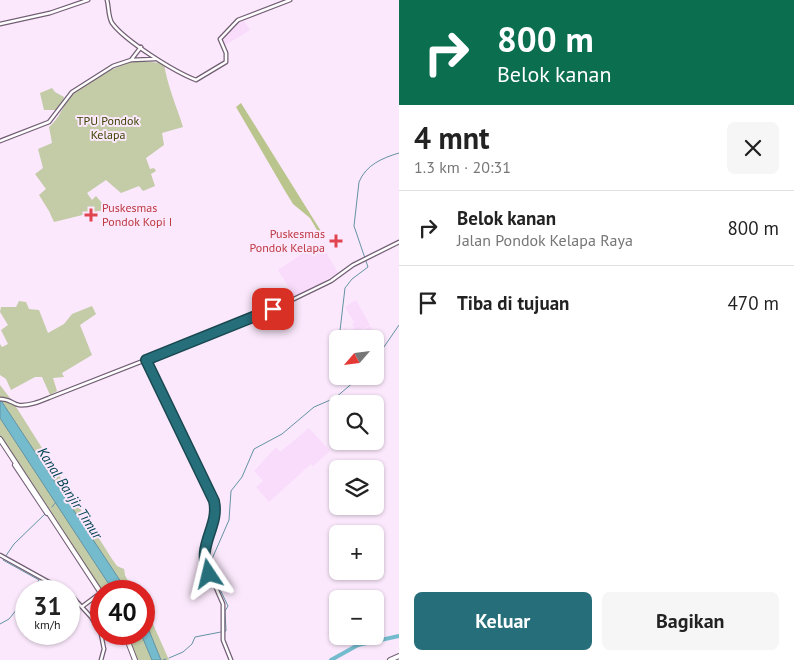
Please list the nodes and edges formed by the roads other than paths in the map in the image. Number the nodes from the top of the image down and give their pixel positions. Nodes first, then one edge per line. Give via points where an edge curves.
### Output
1 (88, 0) edge
2 (107, 0) edge
3 (290, 0) edge
4 (0, 24) edge
5 (141, 47) junction
6 (156, 59) junction
7 (131, 60) junction
8 (0, 142) edge
9 (399, 242) edge
10 (146, 360) junction
11 (0, 399) edge
12 (0, 438) edge
13 (0, 443) edge
14 (26, 478) junction
15 (0, 555) edge
16 (45, 580) edge
17 (91, 580) edge
18 (90, 602) edge
19 (80, 603) edge
20 (83, 606) junction
21 (90, 617) edge
22 (103, 645) edge
23 (130, 645) edge
24 (399, 659) edge
25 (101, 660) edge
26 (136, 660) edge
27 (230, 660) edge
28 (390, 660) edge

1 - 4 street via 50,13
2 - 5 street via 114,25
3 - 6 street via 235,22 220,39 227,54 226,62 198,79
5 - 6 street
5 - 7 street
6 - 7 street
7 - 8 street via 113,66 72,92 50,122
9 - 10 street via 263,314
10 - 11 street via 32,404 16,405 8,399
10 - 27 street via 214,501 216,511 204,558 223,604 223,636
12 - 14 main road
13 - 14 main road
14 - 17 main road
15 - 16 street
18 - 20 street
19 - 20 street
20 - 21 street
22 - 25 street
23 - 26 main road
24 - 28 main road

